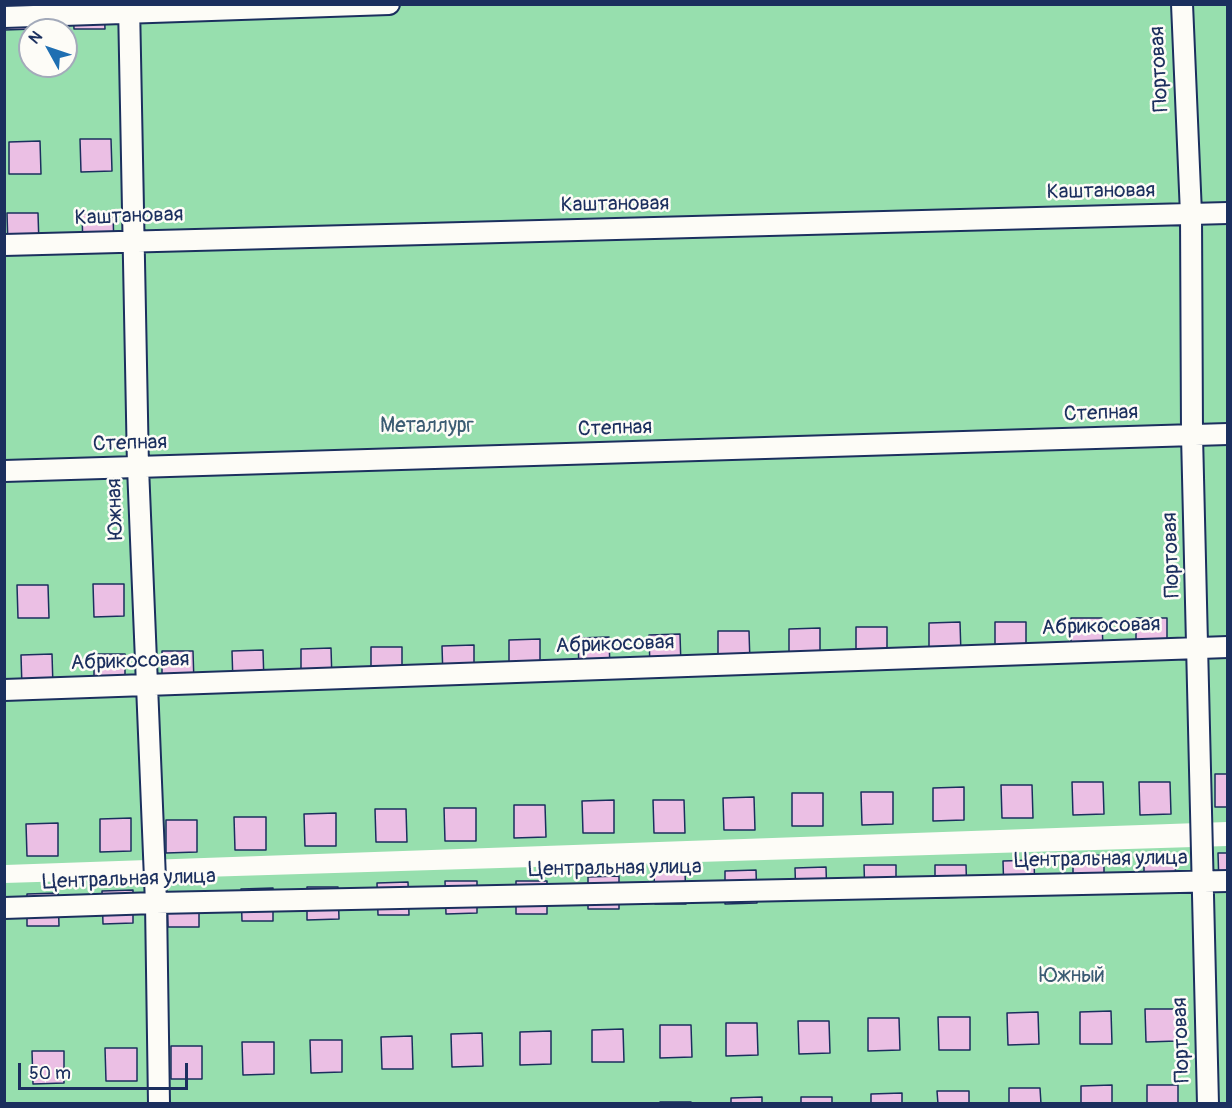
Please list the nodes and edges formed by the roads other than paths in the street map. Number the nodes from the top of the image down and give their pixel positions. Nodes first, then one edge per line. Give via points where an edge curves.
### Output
1 (389, 4) edge
2 (1182, 4) edge
3 (129, 9) edge
4 (4, 17) edge
5 (1227, 213) edge
6 (1191, 214) junction
7 (133, 241) junction
8 (4, 245) edge
9 (1227, 434) edge
10 (1192, 435) junction
11 (138, 467) junction
12 (4, 471) edge
13 (1227, 647) edge
14 (1199, 648) junction
15 (147, 686) junction
16 (4, 690) edge
17 (1227, 881) edge
18 (1202, 882) junction
19 (156, 903) junction
20 (4, 908) edge
21 (159, 1104) edge
22 (1208, 1104) edge

1 - 3 street
2 - 6 street, Портовая
3 - 4 street
3 - 7 street, Южная
5 - 6 street, Каштановая
6 - 7 street, Каштановая
6 - 10 street, Портовая
7 - 8 street, Каштановая
7 - 11 street, Южная
9 - 10 street, Степная
10 - 11 street, Степная
10 - 14 street, Портовая
11 - 12 street, Степная
11 - 15 street, Южная
13 - 14 street, Абрикосовая
14 - 15 street, Абрикосовая
14 - 18 street, Портовая
15 - 16 street, Абрикосовая
15 - 19 street, Южная
17 - 18 street, Центральная улица
18 - 19 street, Центральная улица
18 - 22 street, Портовая
19 - 20 street, Центральная улица
19 - 21 street, Южная

